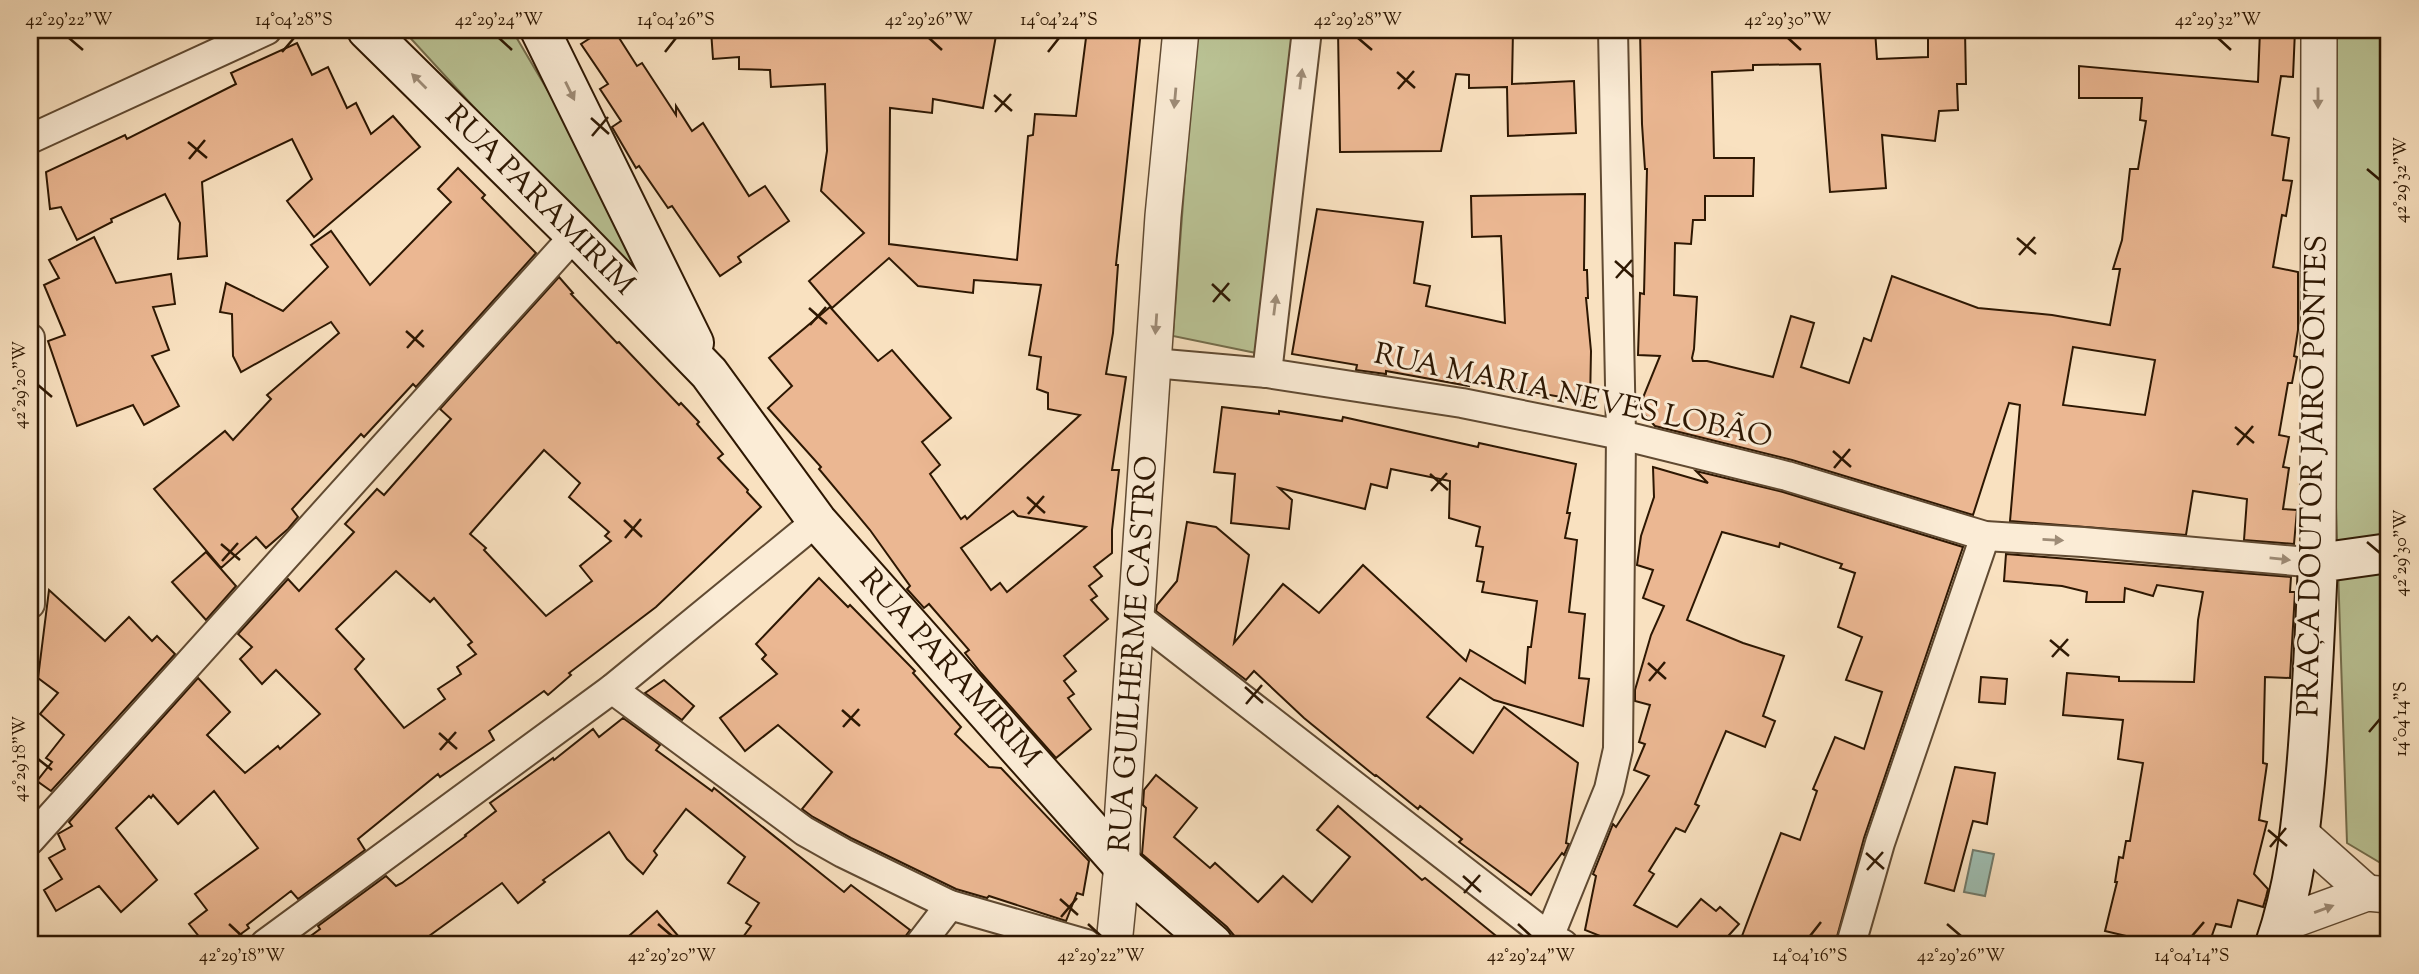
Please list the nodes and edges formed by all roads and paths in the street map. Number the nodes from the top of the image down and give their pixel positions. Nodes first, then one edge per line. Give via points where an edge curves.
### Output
1 (267, 30) edge
2 (367, 30) edge
3 (540, 30) edge
4 (1181, 30) edge
5 (1307, 30) edge
6 (1613, 30) edge
7 (2319, 30) edge
8 (30, 139) edge
9 (575, 235) junction
10 (30, 338) edge
11 (1153, 363) junction
12 (709, 373) junction
13 (1267, 373) junction
14 (1621, 435) junction
15 (817, 521) junction
16 (1985, 537) junction
17 (2389, 553) edge
18 (2318, 563) junction
19 (30, 604) edge
20 (1137, 617) junction
21 (612, 689) junction
22 (2301, 834) junction
23 (30, 840) edge
24 (1122, 865) junction
25 (2378, 894) edge
26 (950, 905) junction
27 (2278, 934) edge
28 (1556, 941) edge
29 (265, 944) edge
30 (920, 944) edge
31 (1086, 944) edge
32 (1114, 944) edge
33 (1213, 944) edge
34 (1851, 944) edge

1 - 8 street
9 -> 2 main road, RUA PARAMIRIM
3 -> 12 main road, RUA PARAMIRIM
4 -> 11 street, RUA GUILHERME CASTRO
13 -> 5 street
6 - 14 street
7 -> 18 street, PRAÇA DOUTOR JAIRO PONTES
9 - 12 main road, RUA PARAMIRIM
9 - 23 street
10 - 19 street
11 - 13 street, RUA MARIA NEVES LOBÃO
11 - 20 street, RUA GUILHERME CASTRO
12 - 15 main road, RUA PARAMIRIM
13 - 14 street, RUA MARIA NEVES LOBÃO via 1462,403
14 - 16 street, RUA MARIA NEVES LOBÃO via 1787,476
14 - 28 street via 1618,749 1609,789
15 - 21 street
15 - 24 main road, RUA PARAMIRIM
16 -> 18 street, RUA MARIA NEVES LOBÃO
16 - 34 street via 1880,843
17 - 18 main road
18 - 22 main road, PRAÇA DOUTOR JAIRO PONTES
20 - 24 street, RUA GUILHERME CASTRO
20 - 28 street
21 - 26 street via 804,831
21 - 29 street
22 - 25 street
22 - 27 main road, PRAÇA DOUTOR JAIRO PONTES
24 - 32 street, RUA GUILHERME CASTRO
24 - 33 main road, RUA PARAMIRIM
27 -> 25 street
26 - 30 street
26 - 31 street

